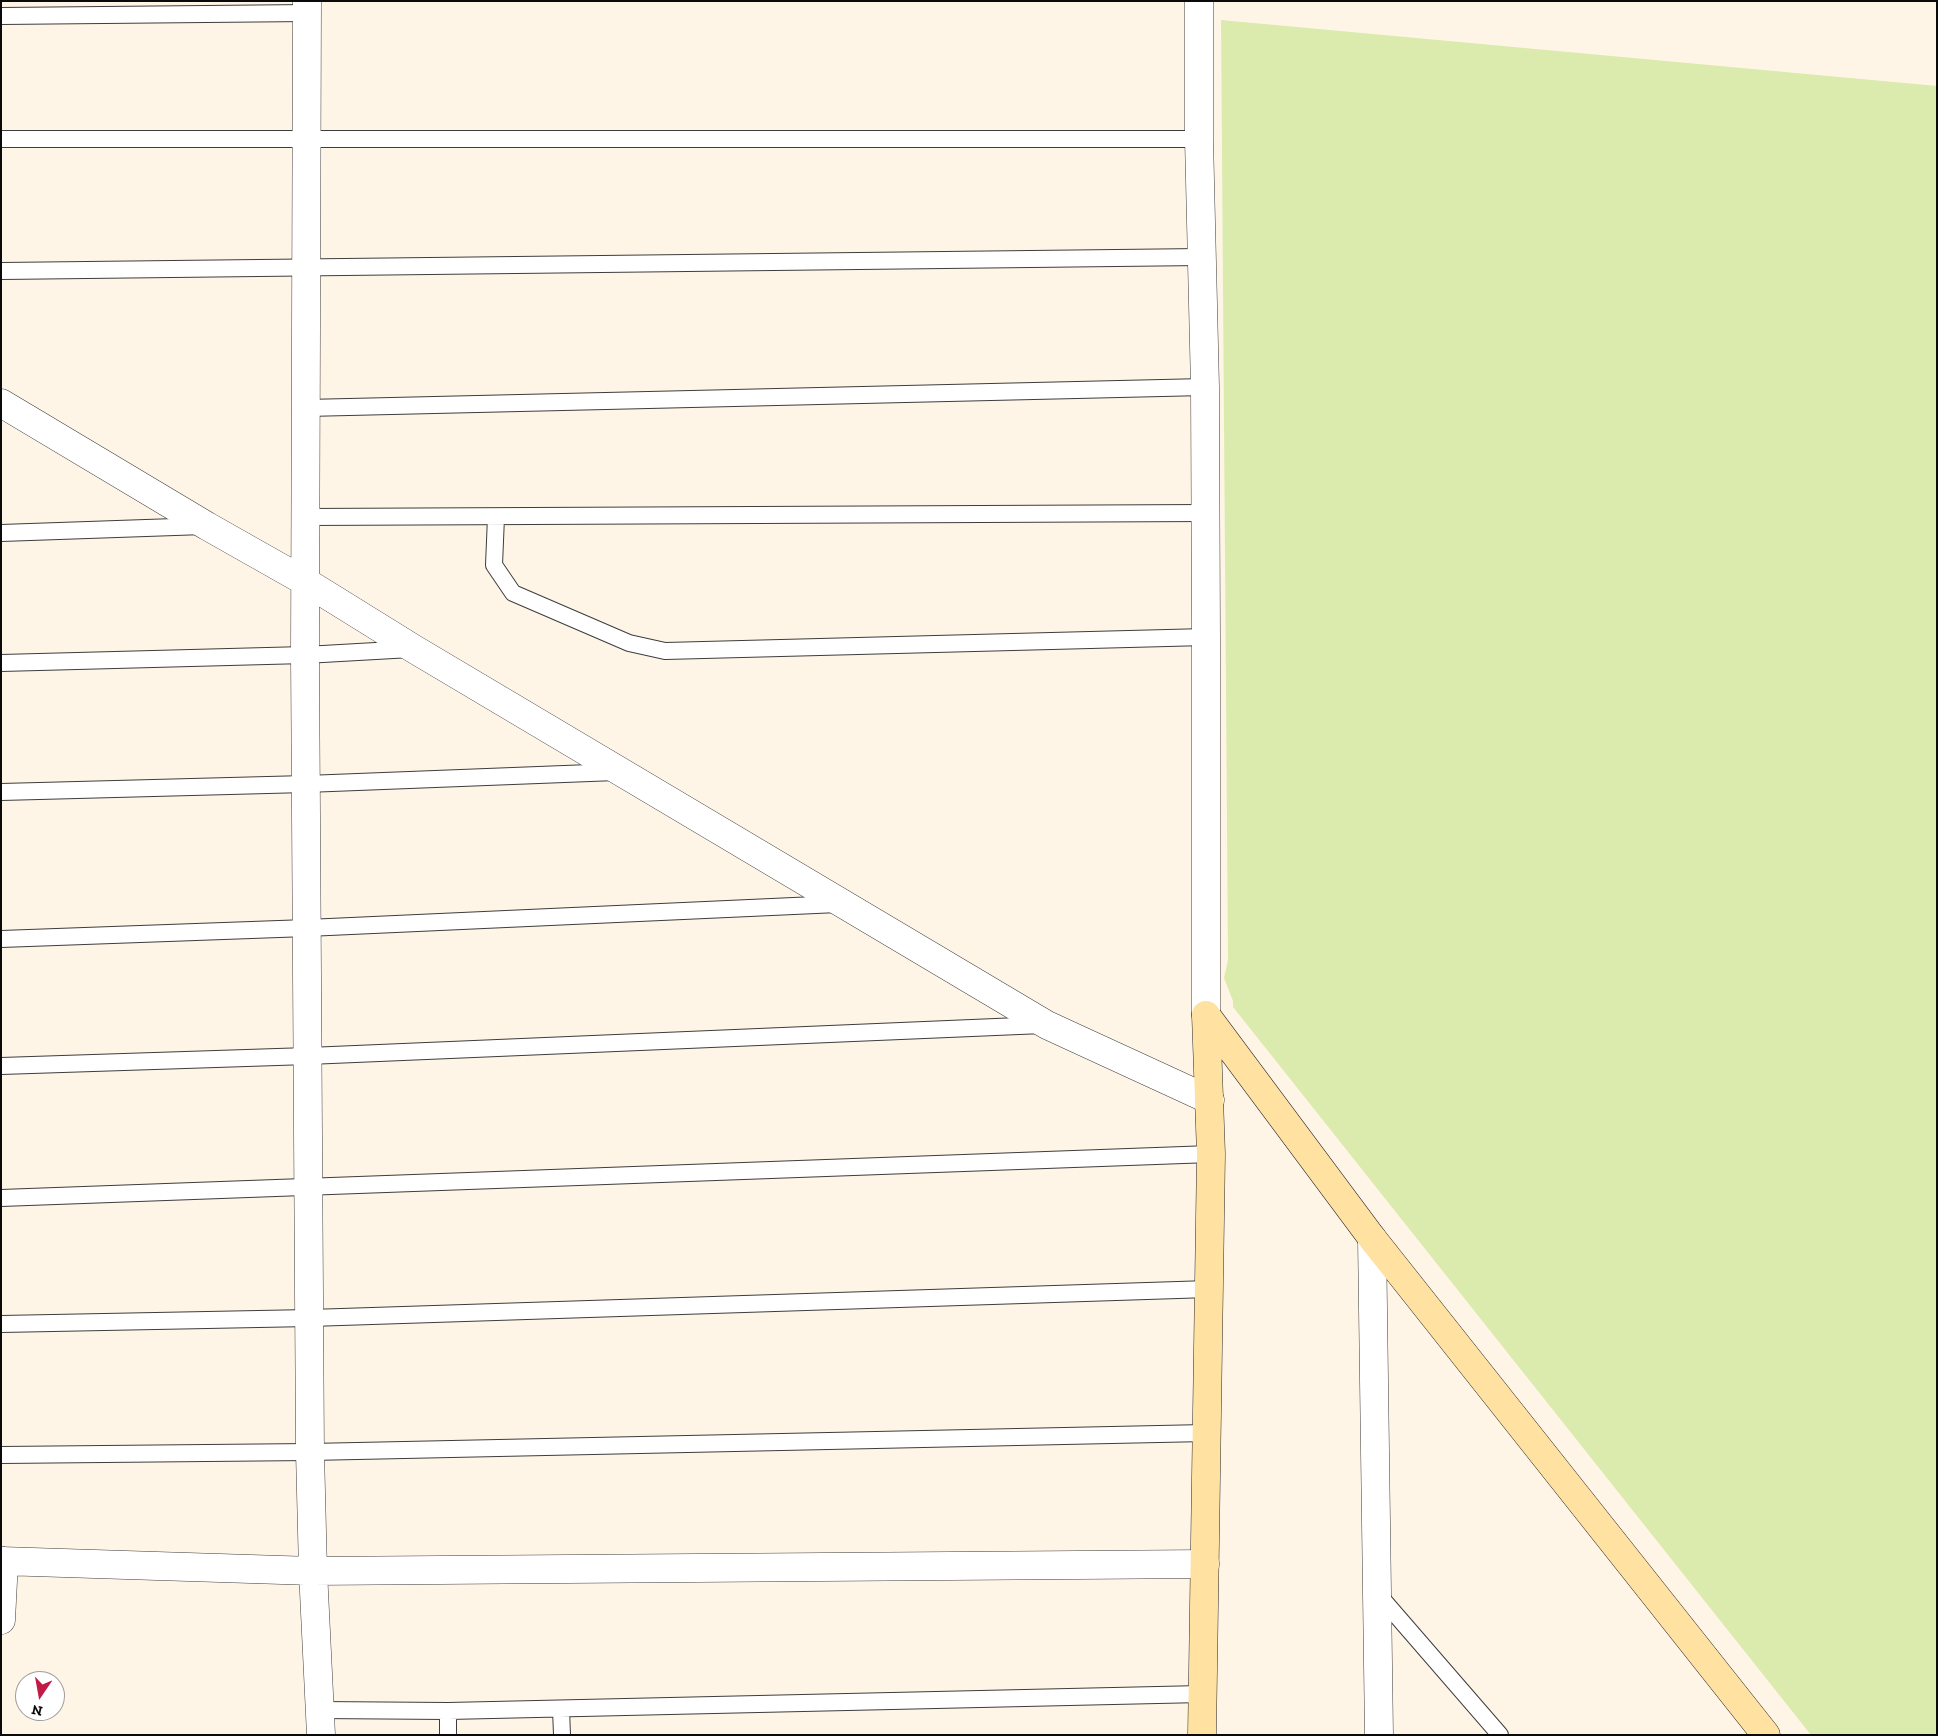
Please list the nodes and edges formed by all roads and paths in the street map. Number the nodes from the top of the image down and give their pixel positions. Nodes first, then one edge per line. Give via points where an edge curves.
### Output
1 (1199, 1) edge
2 (308, 7) edge
3 (1, 16) edge
4 (1, 139) edge
5 (307, 139) junction
6 (1198, 139) junction
7 (1202, 256) junction
8 (307, 268) junction
9 (1, 271) edge
10 (1205, 387) junction
11 (2, 403) edge
12 (306, 408) junction
13 (1206, 513) junction
14 (306, 517) junction
15 (496, 517) junction
16 (208, 526) junction
17 (1, 533) edge
18 (306, 582) junction
19 (1206, 636) junction
20 (414, 649) junction
21 (305, 655) junction
22 (1, 662) edge
23 (620, 771) junction
24 (306, 784) junction
25 (1, 792) edge
26 (843, 904) junction
27 (307, 928) junction
28 (1, 939) edge
29 (1206, 1015) junction
30 (1047, 1024) junction
31 (308, 1056) junction
32 (1, 1066) edge
33 (1210, 1100) junction
34 (1211, 1154) junction
35 (309, 1188) junction
36 (1, 1198) edge
37 (1372, 1238) junction
38 (1208, 1289) junction
39 (310, 1318) junction
40 (1, 1324) edge
41 (1206, 1433) junction
42 (310, 1452) junction
43 (1, 1455) edge
44 (3, 1561) edge
45 (1205, 1564) junction
46 (313, 1570) junction
47 (1376, 1592) junction
48 (1, 1620) edge
49 (1202, 1694) junction
50 (561, 1708) junction
51 (448, 1711) junction
52 (320, 1722) edge
53 (448, 1735) edge
54 (562, 1735) edge
55 (1202, 1735) edge
56 (1378, 1735) edge
57 (1500, 1735) edge
58 (1766, 1735) edge

1 - 6 street
2 - 3 lane
2 - 5 street
4 - 5 lane
5 - 6 lane
5 - 8 street
6 - 7 street
7 - 8 lane
7 - 10 street
8 - 9 lane
8 - 12 street
10 - 12 lane
10 - 13 street
11 - 16 street
12 - 14 street
13 - 15 lane
13 - 19 street
14 - 15 lane
14 - 18 street
15 - 19 lane via 494,565 513,593 629,643 665,652
16 - 17 lane
16 - 18 street
18 - 20 street
18 - 21 street
19 - 29 street
20 - 21 lane
20 - 23 street
21 - 22 lane
21 - 24 street
23 - 24 lane
23 - 26 street
24 - 25 lane
24 - 27 street
26 - 27 lane
26 - 30 street
27 - 28 lane
27 - 31 street
29 - 33 street
29 - 37 street
30 - 31 lane
30 - 33 street
31 - 32 lane
31 - 35 street
33 - 34 street
34 - 35 lane
34 - 38 street
35 - 36 lane
35 - 39 street
37 - 47 street
37 - 58 street
38 - 39 lane
38 - 41 street
39 - 40 lane
39 - 42 street
41 - 42 lane
41 - 45 street
42 - 43 lane
42 - 46 street
44 - 46 street
44 - 48 street
45 - 46 street
45 - 49 street
46 - 52 street
47 - 56 street
47 - 57 lane
49 - 50 lane
49 - 55 street
50 - 51 lane
50 - 54 lane
51 - 52 lane
51 - 53 lane

